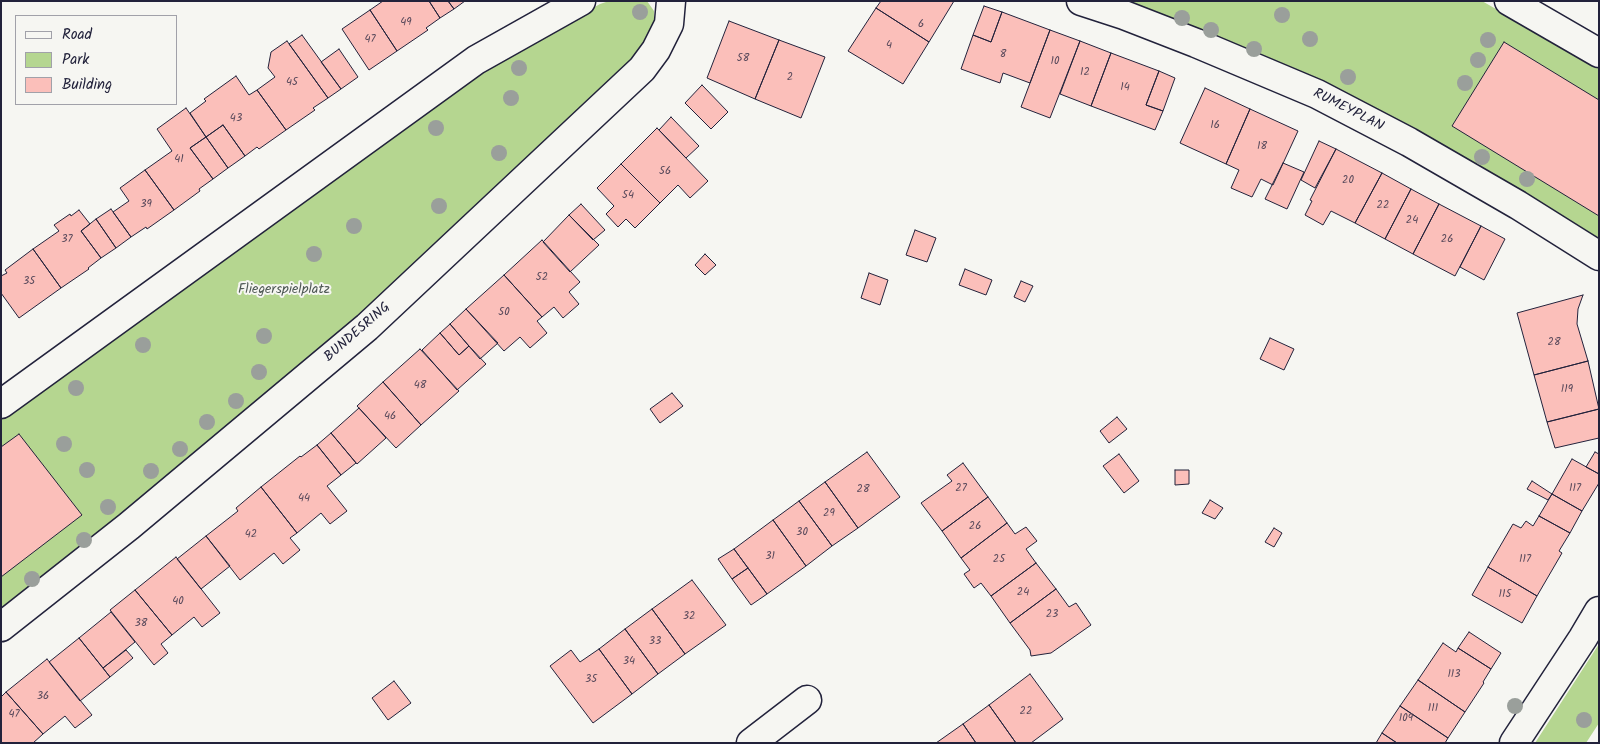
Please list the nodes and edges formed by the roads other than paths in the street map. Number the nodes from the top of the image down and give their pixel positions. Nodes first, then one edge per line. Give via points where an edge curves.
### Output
1 (581, 1) edge
2 (671, 1) edge
3 (1081, 1) edge
4 (1509, 1) edge
5 (1599, 53) edge
6 (1599, 256) edge
7 (1, 404) edge
8 (1599, 611) edge
9 (1, 628) edge
10 (808, 700) dead end
11 (751, 743) edge
12 (1514, 743) edge

1 - 7 street via 476,60
2 - 9 street, BUNDESRING via 669,24 642,69 374,320 129,526
3 - 6 street, RUMEYPLAN via 1196,43 1317,94 1409,142
4 - 5 street
8 - 12 street
10 - 11 street

